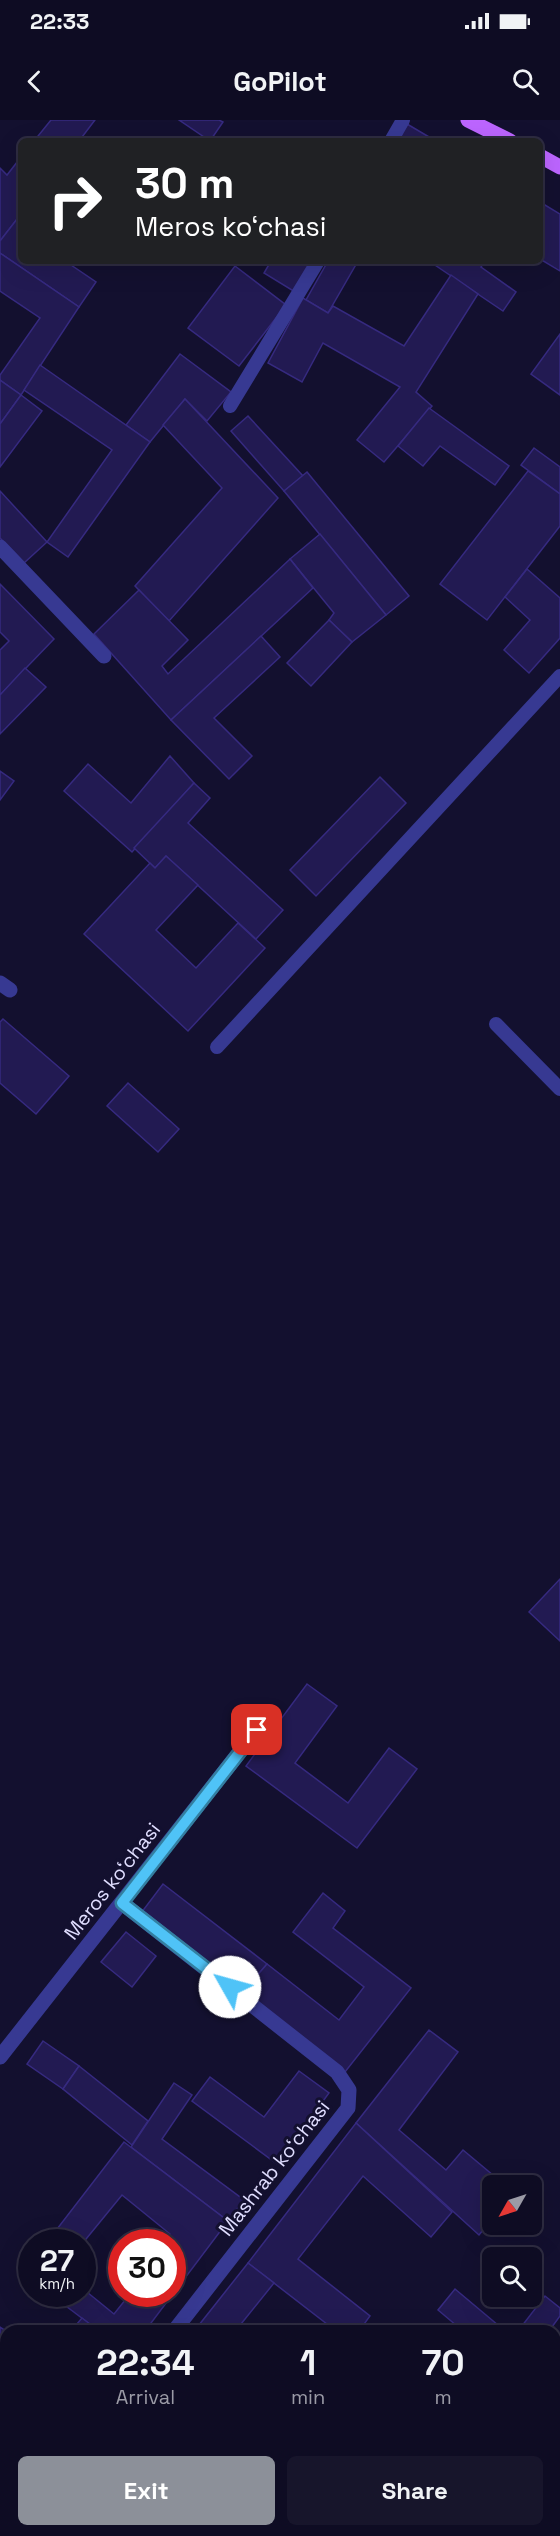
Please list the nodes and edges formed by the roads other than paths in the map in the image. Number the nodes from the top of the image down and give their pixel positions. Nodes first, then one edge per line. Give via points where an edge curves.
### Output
1 (403, 120) edge
2 (468, 120) edge
3 (393, 138) edge
4 (504, 138) edge
5 (543, 158) edge
6 (560, 166) edge
7 (316, 264) edge
8 (231, 406) dead end
9 (0, 547) edge
10 (104, 656) dead end
11 (560, 676) edge
12 (496, 1024) dead end
13 (217, 1047) dead end
14 (560, 1089) edge
15 (257, 1730) dead end
16 (122, 1903) junction
17 (0, 2057) edge
18 (179, 2325) edge

1 - 3 lane
2 - 4 main road
5 - 6 main road
7 - 8 lane
9 - 10 street
11 - 13 lane
12 - 14 lane
15 - 16 street, Meros koʻchasi
16 - 17 street, Meros koʻchasi
16 - 18 street, Mashrab koʻchasi via 337,2072 348,2090 348,2108

